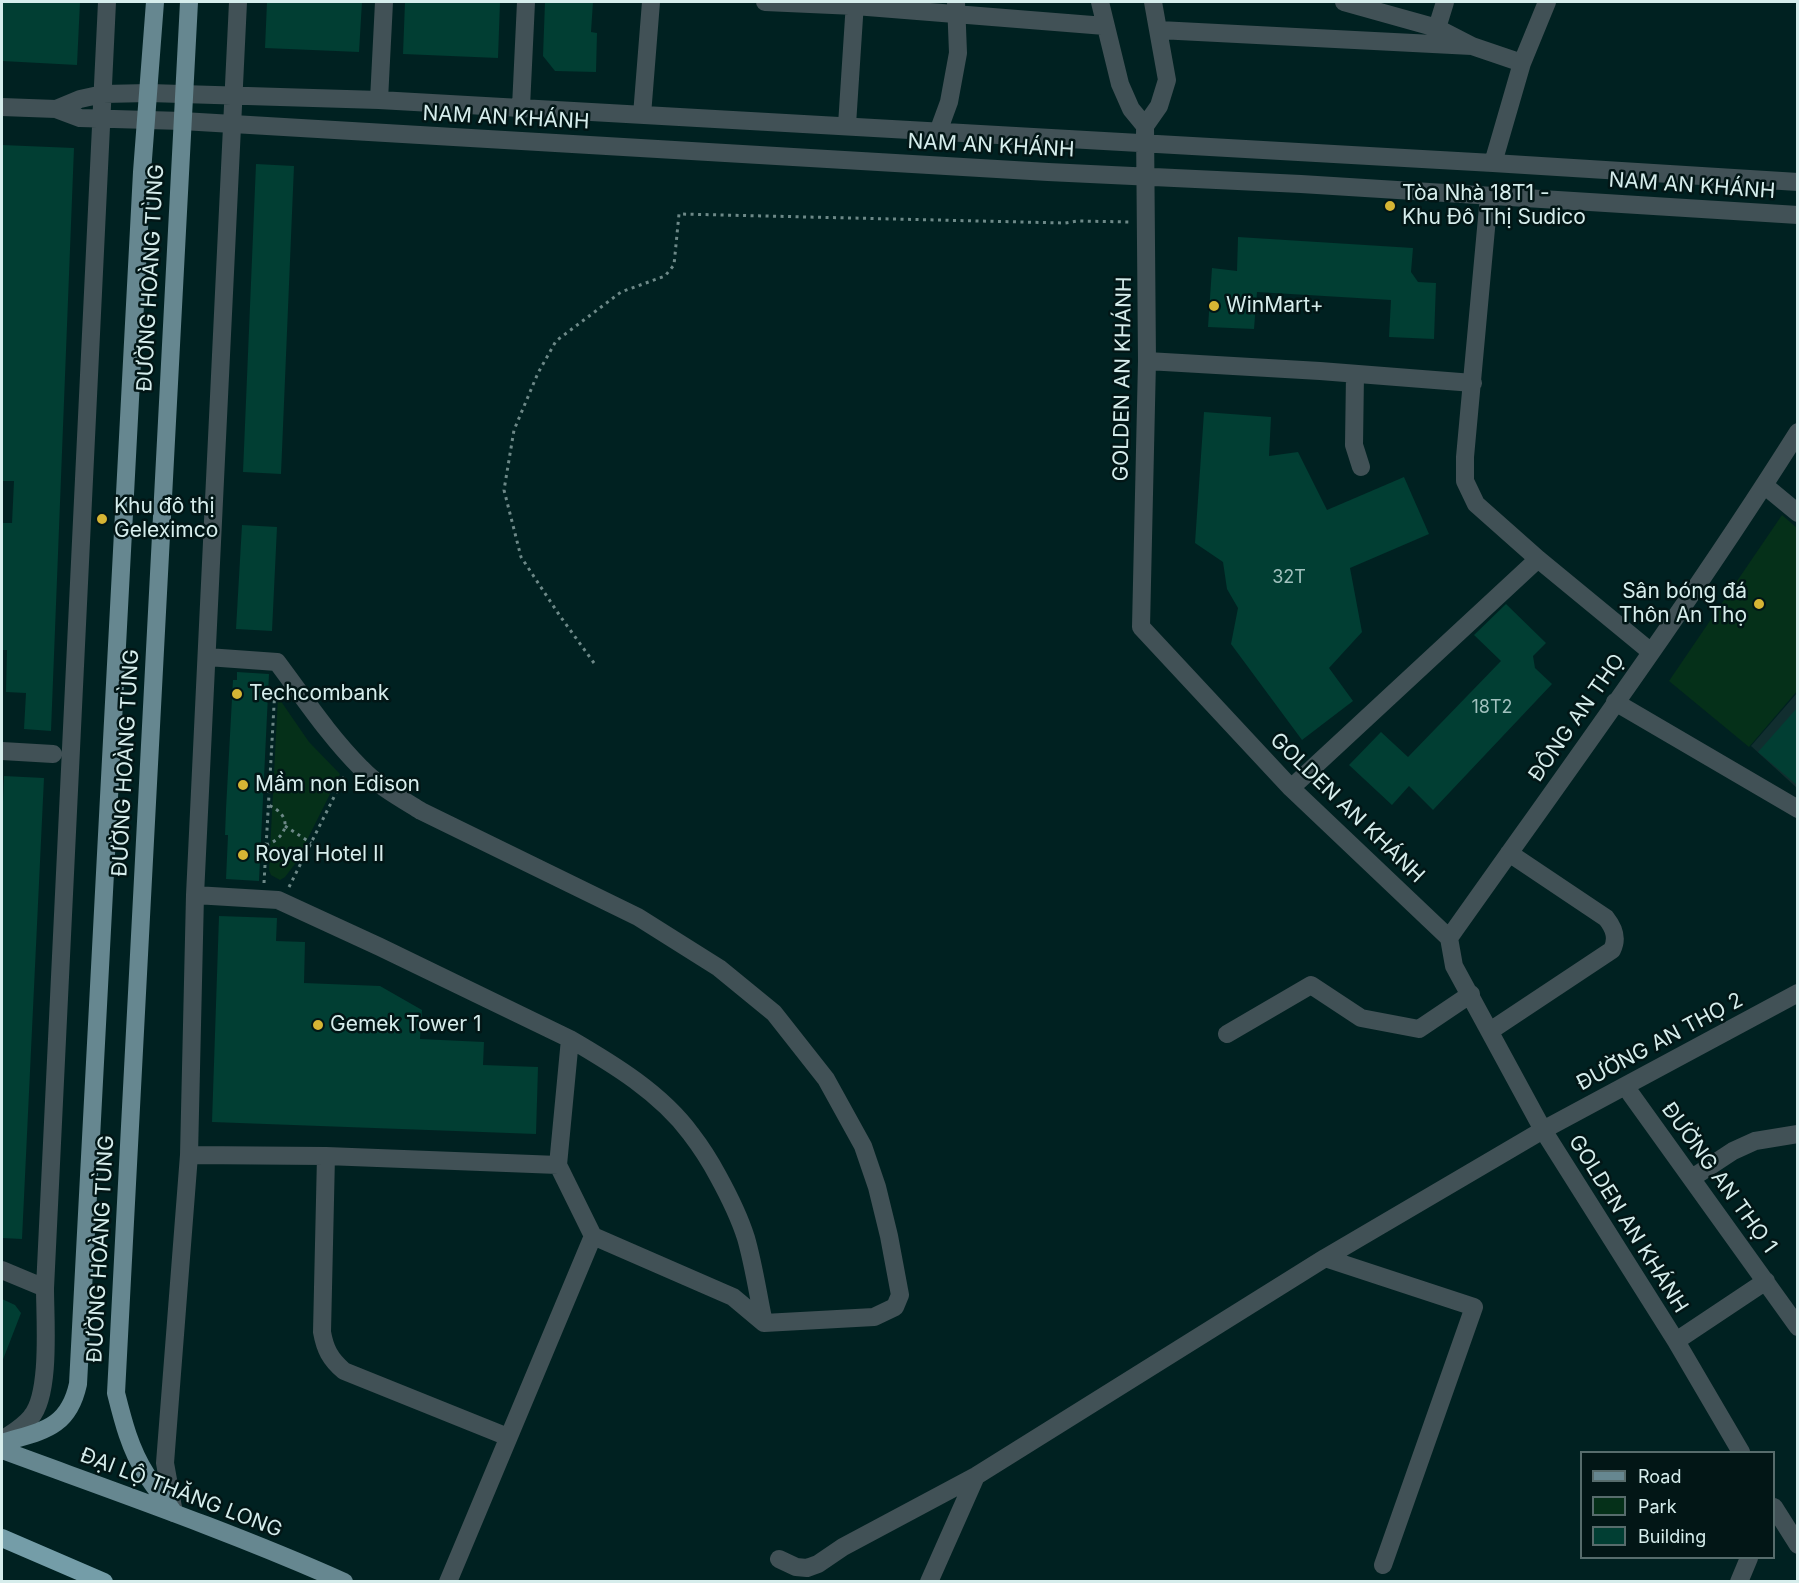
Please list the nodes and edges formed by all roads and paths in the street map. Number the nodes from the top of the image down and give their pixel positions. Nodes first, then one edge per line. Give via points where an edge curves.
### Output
1 (107, 2) edge
2 (155, 2) edge
3 (189, 2) edge
4 (238, 2) edge
5 (384, 2) edge
6 (526, 2) edge
7 (651, 2) edge
8 (765, 2) edge
9 (1100, 2) edge
10 (1153, 2) edge
11 (1344, 2) edge
12 (1445, 2) edge
13 (1547, 2) edge
14 (855, 4) edge
15 (956, 8) edge
16 (1105, 26) junction
17 (1437, 28) junction
18 (1159, 30) junction
19 (1472, 46) junction
20 (1522, 63) junction
21 (149, 93) junction
22 (103, 94) junction
23 (183, 94) junction
24 (234, 95) junction
25 (379, 100) junction
26 (458, 105) junction
27 (2, 107) edge
28 (521, 107) junction
29 (56, 109) junction
30 (642, 115) junction
31 (102, 118) junction
32 (147, 119) junction
33 (182, 121) junction
34 (233, 124) junction
35 (847, 125) junction
36 (938, 132) junction
37 (1146, 134) junction
38 (456, 137) junction
39 (1493, 163) junction
40 (1144, 176) junction
41 (1797, 182) edge
42 (1489, 196) junction
43 (1797, 215) edge
44 (1146, 222) junction
45 (1147, 361) junction
46 (1355, 374) junction
47 (1473, 383) junction
48 (1797, 432) edge
49 (1361, 467) dead end
50 (1764, 485) junction
51 (1797, 513) edge
52 (1538, 559) junction
53 (1651, 652) junction
54 (207, 657) junction
55 (276, 662) junction
56 (594, 663) dead end
57 (1615, 702) junction
58 (2, 751) edge
59 (53, 754) dead end
60 (353, 759) junction
61 (1291, 788) junction
62 (268, 805) junction
63 (1797, 809) edge
64 (285, 826) junction
65 (311, 843) junction
66 (266, 845) junction
67 (1509, 853) junction
68 (195, 895) junction
69 (263, 899) junction
70 (281, 902) junction
71 (1449, 938) junction
72 (1797, 993) edge
73 (1471, 994) junction
74 (1490, 1031) junction
75 (1227, 1034) dead end
76 (570, 1039) junction
77 (1625, 1086) junction
78 (1543, 1130) junction
79 (1797, 1134) edge
80 (189, 1155) junction
81 (326, 1156) junction
82 (558, 1165) junction
83 (1692, 1178) junction
84 (593, 1236) junction
85 (1325, 1258) junction
86 (2, 1270) edge
87 (1766, 1281) junction
88 (45, 1288) junction
89 (764, 1323) junction
90 (1797, 1327) edge
91 (1676, 1341) junction
92 (508, 1437) junction
93 (2, 1441) edge
94 (2, 1450) edge
95 (1740, 1451) edge
96 (976, 1476) junction
97 (1775, 1510) edge
98 (174, 1513) junction
99 (2, 1538) edge
100 (1797, 1545) edge
101 (779, 1559) dead end
102 (1748, 1559) edge
103 (1383, 1564) dead end
104 (104, 1581) edge
105 (344, 1581) edge
106 (448, 1581) edge
107 (929, 1581) edge
108 (1739, 1581) edge

1 - 22 street
2 - 21 main road, ĐƯỜNG HOÀNG TÙNG
3 - 23 main road, ĐƯỜNG HOÀNG TÙNG
4 - 24 street
5 - 25 street
6 - 28 street
7 - 30 street
8 - 14 street
9 - 16 street
10 - 18 street
11 - 17 street
12 - 17 street
13 - 20 street
14 - 15 street
14 - 35 street
15 - 16 street
15 - 36 street via 958,53 949,102
16 - 37 street via 1120,84
17 - 19 street
18 - 19 street
18 - 37 street via 1167,80
19 - 20 street
20 - 39 street
21 - 22 street, NAM AN KHÁNH
21 - 23 street, NAM AN KHÁNH
21 - 32 main road, ĐƯỜNG HOÀNG TÙNG
22 - 29 street, NAM AN KHÁNH
22 - 31 street
23 - 24 street, NAM AN KHÁNH
23 - 33 main road, ĐƯỜNG HOÀNG TÙNG
24 - 25 street, NAM AN KHÁNH
24 - 34 street
25 - 26 street, NAM AN KHÁNH
26 - 28 street, NAM AN KHÁNH
26 - 38 street
27 - 29 street
28 - 30 street, NAM AN KHÁNH
29 - 31 street, NAM AN KHÁNH via 80,118
30 - 35 street, NAM AN KHÁNH
31 - 32 street, NAM AN KHÁNH
31 - 88 street
32 - 33 street, NAM AN KHÁNH
32 - 93 main road, ĐƯỜNG HOÀNG TÙNG via 78,1384 75,1398 59,1422
33 - 34 street, NAM AN KHÁNH
33 - 98 main road, ĐƯỜNG HOÀNG TÙNG via 116,1393 134,1451
34 - 38 street, NAM AN KHÁNH
34 - 54 street
35 - 36 street, NAM AN KHÁNH
36 - 37 street, NAM AN KHÁNH
37 - 39 street, NAM AN KHÁNH
37 - 40 street, GOLDEN AN KHÁNH
38 - 40 street, NAM AN KHÁNH
39 - 41 street, NAM AN KHÁNH
40 - 42 street, NAM AN KHÁNH
40 - 44 street, GOLDEN AN KHÁNH
42 - 43 street, NAM AN KHÁNH
42 - 47 street
44 - 45 street, GOLDEN AN KHÁNH
44 - 56 path via 679,214 674,265 665,276 621,292 556,341 514,430 504,490 521,557
45 - 46 street
45 - 61 street, GOLDEN AN KHÁNH via 1141,627
46 - 47 street
46 - 49 street via 1354,445
47 - 52 street via 1465,481 1476,504
48 - 50 street, ĐÔNG AN THỌ
50 - 51 street
50 - 53 street, ĐÔNG AN THỌ
52 - 53 street
52 - 61 street
53 - 57 street, ĐÔNG AN THỌ
54 - 55 street
54 - 68 street
55 - 60 street
55 - 62 path
57 - 63 street
57 - 67 street, ĐÔNG AN THỌ
58 - 59 street
60 - 65 path
60 - 89 street via 388,791 421,811 679,941 774,1013 819,1070 863,1146 877,1187 900,1294 895,1307 874,1317
61 - 71 street, GOLDEN AN KHÁNH
62 - 64 path via 282,814
62 - 66 path
64 - 65 path
64 - 66 path via 282,836
65 - 70 path
66 - 69 path
67 - 71 street, ĐÔNG AN THỌ
67 - 74 street via 1606,918 1616,943 1612,950
68 - 69 street
68 - 80 street
69 - 70 street
70 - 76 street
71 - 73 street, GOLDEN AN KHÁNH via 1454,966
72 - 77 street, ĐƯỜNG AN THỌ 2
73 - 74 street, GOLDEN AN KHÁNH
73 - 75 street via 1419,1029 1361,1018 1311,985
74 - 78 street, GOLDEN AN KHÁNH
76 - 82 street
76 - 89 street via 636,1082 690,1132 738,1214
77 - 78 street, ĐƯỜNG AN THỌ 2
77 - 83 street, ĐƯỜNG AN THỌ 1
78 - 85 street, ĐƯỜNG AN THỌ 2
78 - 91 street, GOLDEN AN KHÁNH
79 - 83 street via 1755,1141
80 - 81 street
80 - 98 street via 165,1463
81 - 82 street
81 - 92 street via 322,1332 328,1354 344,1371
82 - 84 street
83 - 87 street, ĐƯỜNG AN THỌ 1
84 - 89 street via 733,1297
84 - 92 street
85 - 96 street, ĐƯỜNG AN THỌ 2
85 - 103 street via 1474,1307
86 - 88 street
87 - 90 street, ĐƯỜNG AN THỌ 1
87 - 91 street
88 - 93 street via 43,1393 33,1416
91 - 95 street, GOLDEN AN KHÁNH
92 - 106 street
94 - 98 main road, ĐẠI LỘ THĂNG LONG
96 - 101 street, ĐƯỜNG AN THỌ 2 via 843,1546 818,1564 796,1567
96 - 107 street
97 - 100 street
98 - 105 main road, ĐẠI LỘ THĂNG LONG
99 - 104 highway
102 - 108 street

